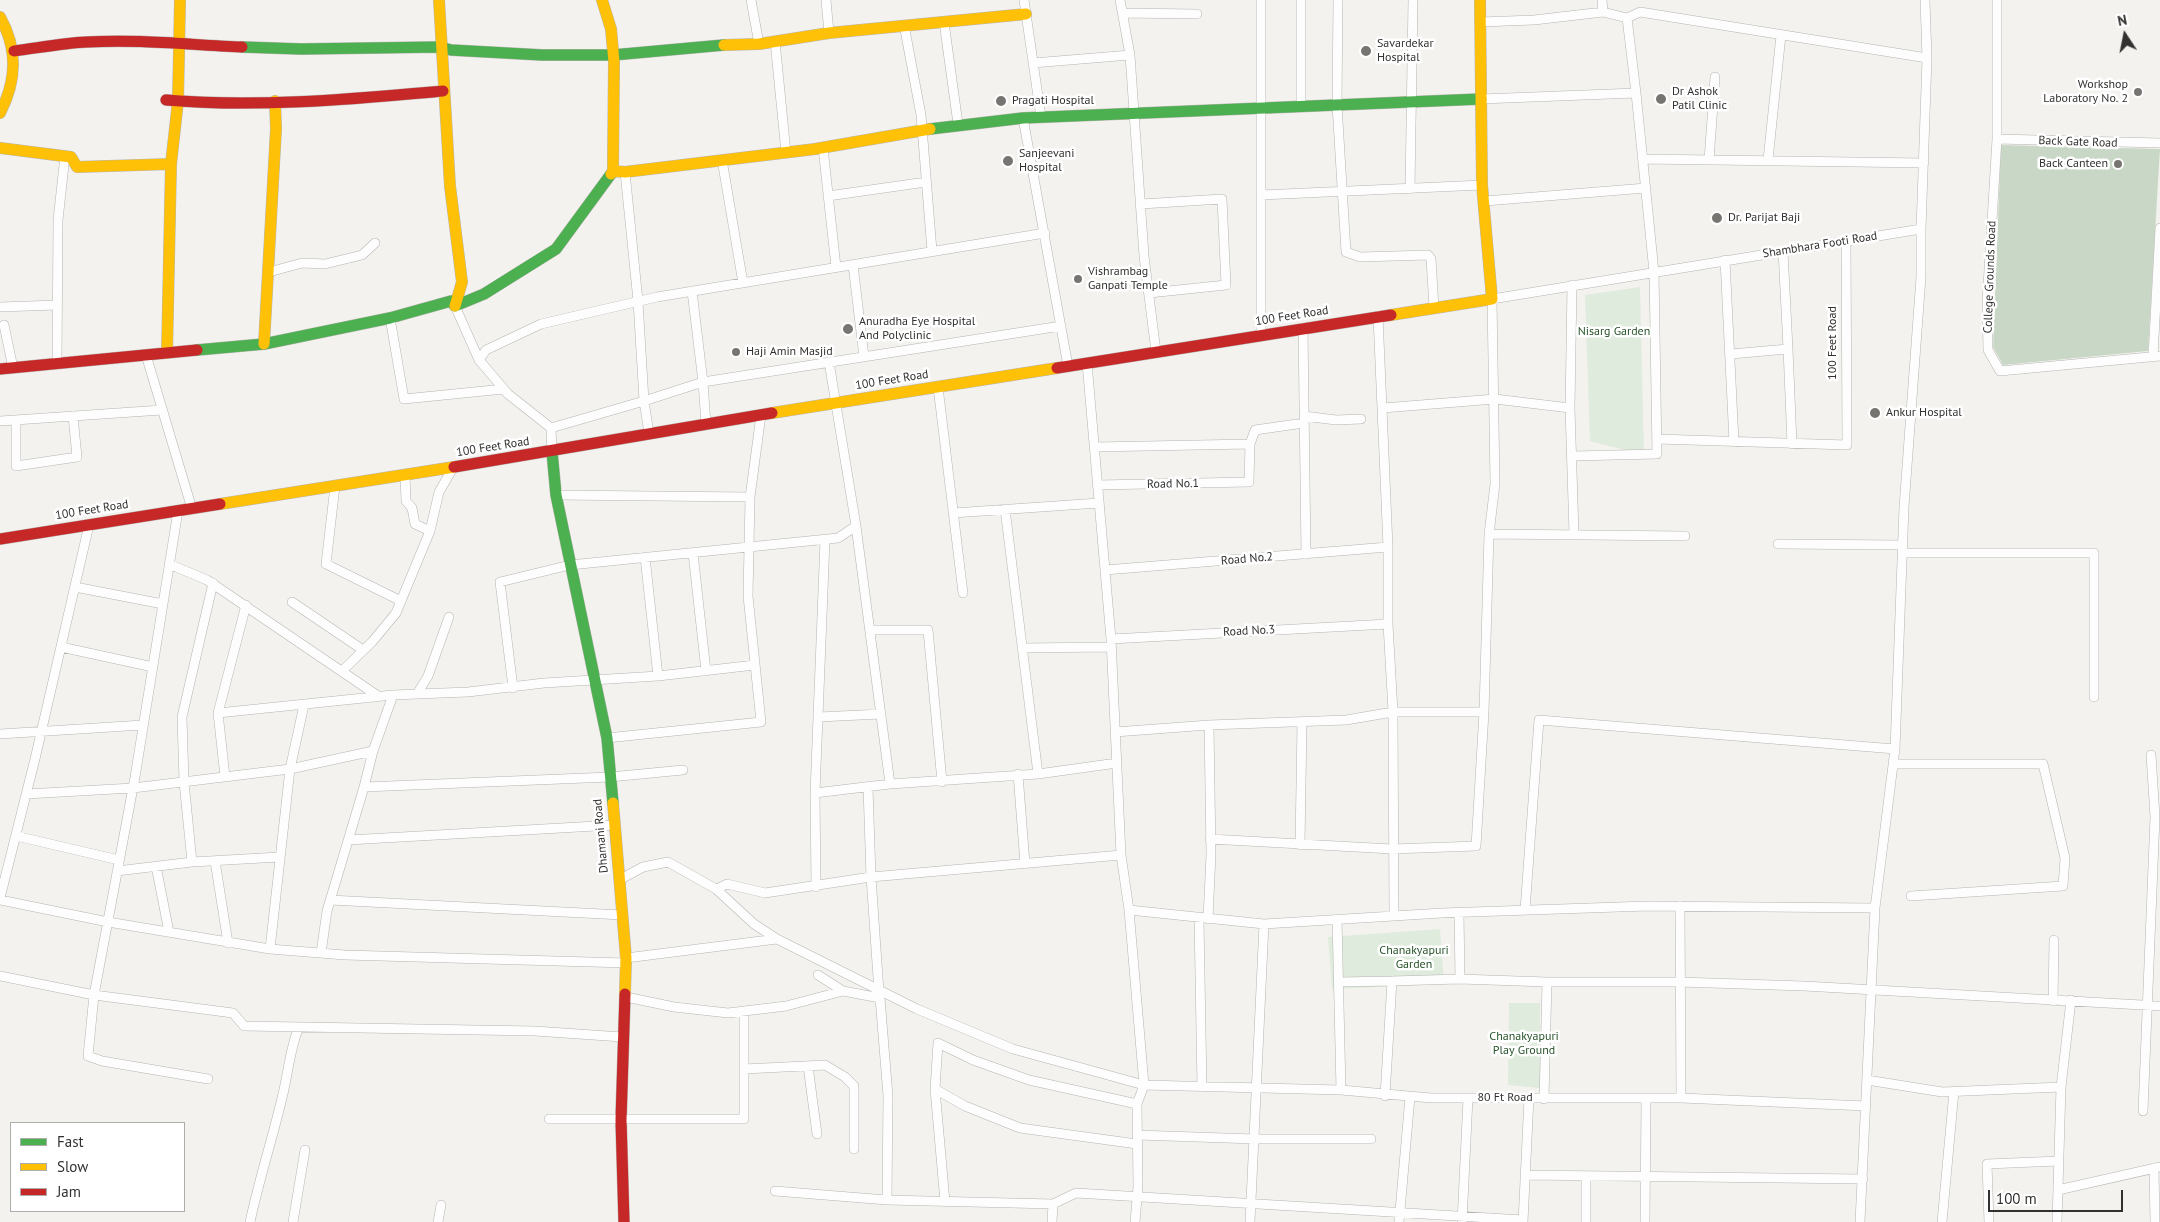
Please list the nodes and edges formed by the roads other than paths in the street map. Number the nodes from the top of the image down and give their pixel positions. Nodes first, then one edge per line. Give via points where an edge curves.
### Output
1 (180, 0) edge
2 (439, 0) edge
3 (602, 0) edge
4 (751, 0) edge
5 (826, 0) edge
6 (1024, 0) edge
7 (1120, 0) edge
8 (1261, 0) edge
9 (1301, 0) edge
10 (1338, 0) edge
11 (1412, 0) edge
12 (1480, 0) edge
13 (1602, 0) edge
14 (1925, 0) edge
15 (1997, 0) edge
16 (1602, 12) junction
17 (1123, 13) junction
18 (1026, 14) junction
19 (1197, 14) dead end
20 (0, 17) edge
21 (1627, 18) junction
22 (944, 22) junction
23 (1481, 22) junction
24 (904, 30) dead end
25 (829, 33) junction
26 (1781, 35) junction
27 (775, 42) junction
28 (180, 44) junction
29 (759, 44) junction
30 (440, 47) junction
31 (14, 51) junction
32 (613, 55) junction
33 (1130, 55) junction
34 (1928, 58) junction
35 (1033, 63) junction
36 (1715, 77) dead end
37 (443, 91) junction
38 (1636, 93) junction
39 (1481, 99) junction
40 (172, 100) junction
41 (275, 101) junction
42 (1412, 102) junction
43 (1337, 105) junction
44 (1301, 106) junction
45 (1260, 108) junction
46 (0, 112) edge
47 (1135, 113) junction
48 (1041, 117) junction
49 (1023, 118) junction
50 (958, 124) junction
51 (922, 130) junction
52 (1996, 139) junction
53 (2160, 144) edge
54 (0, 148) edge
55 (823, 148) junction
56 (786, 152) junction
57 (65, 156) junction
58 (1643, 159) junction
59 (722, 160) junction
60 (1710, 160) junction
61 (1768, 160) junction
62 (1924, 163) junction
63 (171, 164) junction
64 (619, 171) junction
65 (926, 182) junction
66 (1482, 185) junction
67 (1646, 188) junction
68 (1410, 189) junction
69 (1342, 192) junction
70 (1261, 195) junction
71 (828, 196) junction
72 (1485, 202) junction
73 (1141, 204) junction
74 (2160, 228) edge
75 (1921, 229) junction
76 (1045, 233) junction
77 (1846, 241) junction
78 (375, 243) dead end
79 (1783, 251) junction
80 (932, 252) junction
81 (1725, 260) junction
82 (853, 264) junction
83 (836, 267) junction
84 (269, 272) junction
85 (1654, 272) junction
86 (743, 282) junction
87 (1572, 285) junction
88 (692, 291) junction
89 (1149, 293) junction
90 (1492, 299) junction
91 (638, 301) junction
92 (57, 305) junction
93 (454, 306) junction
94 (0, 307) edge
95 (1434, 308) junction
96 (1378, 316) junction
97 (390, 318) junction
98 (4, 325) dead end
99 (1061, 326) junction
100 (1303, 328) junction
101 (1261, 335) junction
102 (264, 344) junction
103 (1788, 349) junction
104 (1156, 352) junction
105 (167, 353) junction
106 (1731, 354) junction
107 (146, 355) junction
108 (2157, 356) edge
109 (864, 357) junction
110 (479, 360) junction
111 (829, 362) junction
112 (1087, 363) junction
113 (57, 364) junction
114 (1068, 366) junction
115 (13, 368) junction
116 (0, 369) edge
117 (703, 382) junction
118 (938, 387) junction
119 (504, 389) junction
120 (1495, 399) junction
121 (644, 400) junction
122 (835, 403) junction
123 (1383, 408) junction
124 (1570, 408) junction
125 (162, 410) junction
126 (761, 415) junction
127 (73, 416) junction
128 (1304, 419) junction
129 (1361, 419) dead end
130 (16, 420) junction
131 (0, 422) edge
132 (706, 424) junction
133 (552, 428) junction
134 (649, 433) junction
135 (1657, 439) junction
136 (1734, 442) junction
137 (1250, 444) junction
138 (1792, 444) junction
139 (1094, 447) junction
140 (552, 452) junction
141 (1573, 456) junction
142 (453, 468) junction
143 (405, 475) junction
144 (1097, 485) junction
145 (335, 486) junction
146 (556, 495) junction
147 (750, 497) junction
148 (1099, 503) junction
149 (192, 509) junction
150 (1005, 510) junction
151 (178, 511) junction
152 (953, 513) junction
153 (89, 525) junction
154 (856, 526) junction
155 (430, 531) junction
156 (1489, 534) junction
157 (1574, 534) junction
158 (1685, 536) dead end
159 (0, 539) edge
160 (826, 540) junction
161 (1778, 544) dead end
162 (1388, 547) junction
163 (748, 548) junction
164 (1903, 549) junction
165 (693, 553) junction
166 (1306, 554) junction
167 (645, 557) junction
168 (169, 564) junction
169 (570, 565) junction
170 (1105, 570) junction
171 (213, 583) junction
172 (75, 587) junction
173 (962, 593) dead end
174 (401, 601) junction
175 (292, 602) dead end
176 (162, 604) junction
177 (246, 605) junction
178 (450, 617) dead end
179 (1388, 624) junction
180 (870, 630) junction
181 (1111, 643) junction
182 (61, 647) junction
183 (1022, 648) junction
184 (363, 650) junction
185 (755, 665) junction
186 (152, 667) junction
187 (342, 671) junction
188 (706, 671) junction
189 (658, 676) junction
190 (596, 680) junction
191 (514, 688) junction
192 (417, 694) junction
193 (393, 695) junction
194 (378, 696) junction
195 (2094, 697) dead end
196 (304, 706) junction
197 (1393, 712) junction
198 (1484, 712) junction
199 (218, 713) junction
200 (880, 714) junction
201 (819, 717) junction
202 (1302, 722) junction
203 (143, 725) junction
204 (1210, 725) junction
205 (42, 731) junction
206 (1115, 732) junction
207 (0, 734) edge
208 (606, 738) junction
209 (1895, 749) junction
210 (373, 751) junction
211 (2151, 755) dead end
212 (1117, 763) junction
213 (1893, 764) junction
214 (290, 769) junction
215 (683, 770) dead end
216 (1018, 774) junction
217 (1038, 774) junction
218 (225, 777) junction
219 (610, 777) junction
220 (184, 782) junction
221 (942, 782) junction
222 (890, 784) junction
223 (364, 787) junction
224 (132, 788) junction
225 (868, 788) junction
226 (815, 792) junction
227 (26, 794) junction
228 (2158, 817) edge
229 (614, 825) junction
230 (16, 836) junction
231 (1210, 839) junction
232 (348, 840) junction
233 (1300, 845) junction
234 (1392, 849) junction
235 (1121, 855) junction
236 (279, 857) junction
237 (119, 860) junction
238 (215, 860) junction
239 (192, 862) junction
240 (1025, 864) junction
241 (156, 866) junction
242 (117, 871) junction
243 (871, 877) junction
244 (619, 880) junction
245 (816, 887) junction
246 (716, 889) junction
247 (1911, 896) dead end
248 (0, 899) edge
249 (330, 900) junction
250 (1680, 906) junction
251 (1875, 908) junction
252 (1129, 910) junction
253 (1525, 910) junction
254 (1459, 913) junction
255 (622, 915) junction
256 (1394, 915) junction
257 (1203, 919) junction
258 (1338, 919) junction
259 (108, 922) junction
260 (1264, 924) junction
261 (169, 932) junction
262 (2156, 937) edge
263 (777, 938) junction
264 (2054, 940) dead end
265 (228, 944) junction
266 (270, 950) junction
267 (321, 953) junction
268 (626, 961) junction
269 (0, 976) edge
270 (818, 976) dead end
271 (1460, 979) junction
272 (1392, 981) junction
273 (1340, 982) junction
274 (1547, 982) junction
275 (1679, 982) junction
276 (879, 988) junction
277 (842, 991) junction
278 (1871, 992) junction
279 (94, 995) junction
280 (626, 997) junction
281 (880, 998) junction
282 (2071, 1000) junction
283 (2053, 1001) junction
284 (2147, 1005) junction
285 (2160, 1006) edge
286 (744, 1012) junction
287 (298, 1027) junction
288 (622, 1037) junction
289 (808, 1066) junction
290 (744, 1068) junction
291 (208, 1079) dead end
292 (1867, 1080) junction
293 (1144, 1085) junction
294 (1202, 1086) junction
295 (2061, 1087) junction
296 (935, 1089) junction
297 (1258, 1089) junction
298 (1342, 1090) junction
299 (1954, 1091) junction
300 (1385, 1096) junction
301 (1410, 1097) junction
302 (1468, 1098) junction
303 (1529, 1098) junction
304 (1544, 1098) junction
305 (1646, 1098) junction
306 (1681, 1098) junction
307 (1137, 1104) junction
308 (1866, 1106) junction
309 (2143, 1111) dead end
310 (549, 1119) dead end
311 (621, 1120) junction
312 (816, 1134) dead end
313 (1137, 1139) junction
314 (1254, 1139) junction
315 (1371, 1140) dead end
316 (854, 1149) dead end
317 (305, 1150) dead end
318 (2059, 1161) junction
319 (2157, 1167) edge
320 (1525, 1175) junction
321 (1586, 1176) junction
322 (1645, 1178) junction
323 (1863, 1179) junction
324 (2058, 1190) junction
325 (775, 1191) dead end
326 (1137, 1198) junction
327 (887, 1200) junction
328 (945, 1202) junction
329 (1053, 1204) junction
330 (1251, 1204) junction
331 (441, 1205) dead end
332 (1399, 1217) edge
333 (1463, 1219) edge
334 (1523, 1221) edge
335 (250, 1222) edge
336 (293, 1222) edge
337 (438, 1222) edge
338 (624, 1222) edge
339 (1052, 1222) edge
340 (1135, 1222) edge
341 (1250, 1222) edge
342 (1586, 1222) edge
343 (1644, 1222) edge
344 (1860, 1222) edge
345 (1942, 1222) edge
346 (1988, 1222) edge
347 (2057, 1222) edge
348 (2155, 1222) edge

1 - 28 main road
2 - 30 main road
3 - 32 main road via 611,29
4 - 29 street
5 - 25 street
6 - 18 street
7 - 17 street
8 - 45 street
9 - 44 street
10 - 43 street
11 - 42 street
12 - 23 main road
13 - 16 street
14 - 34 street
15 - 52 street
16 - 21 street
16 - 23 street
17 - 19 street
17 - 33 street
18 - 22 main road
18 - 35 street
20 - 31 main road
21 - 26 street via 1640,12
21 - 38 street
22 - 25 main road
22 - 50 street
23 - 39 main road
24 - 51 street
25 - 27 main road
26 - 34 street
26 - 61 street
27 - 29 main road
27 - 56 street
28 - 30 main road via 301,49
28 - 31 main road via 87,42
28 - 40 main road
29 - 32 main road
30 - 32 main road via 542,55
30 - 37 main road
31 - 46 main road via 16,59 9,97
32 - 64 main road
33 - 35 street
33 - 47 street
34 - 62 street
35 - 48 street
36 - 60 street
37 - 41 main road
37 - 93 main road via 453,221 462,282
38 - 39 street
38 - 58 street
39 - 42 main road
39 - 66 main road
40 - 41 main road
40 - 63 main road
41 - 84 main road
42 - 43 main road
42 - 68 street
43 - 44 main road
43 - 69 street
44 - 45 main road
45 - 47 main road
45 - 70 street
47 - 48 main road
47 - 73 street
48 - 49 main road
49 - 50 main road
49 - 76 street
50 - 51 main road
51 - 55 main road
51 - 65 street
52 - 53 street, Back Gate Road
52 - 108 street, College Grounds Road via 1986,302 1988,350 2000,371
54 - 57 main road
55 - 56 main road
55 - 71 street
56 - 59 main road
57 - 63 main road via 71,157 77,166
57 - 92 street via 58,220
58 - 60 street
58 - 67 street
59 - 64 main road
59 - 86 street
60 - 61 street
61 - 62 street
62 - 75 street
63 - 105 main road
64 - 91 street
64 - 93 main road via 556,249 484,294
65 - 71 street
65 - 80 street
66 - 68 street
66 - 72 main road
67 - 72 street
67 - 85 street
68 - 69 street
69 - 70 street
69 - 95 street via 1346,252 1360,257 1428,255 1431,259
70 - 101 street
71 - 83 street
72 - 90 main road
73 - 89 street
73 - 89 street via 1222,199 1226,285
74 - 108 street
75 - 77 street, Shambhara Footi Road
75 - 164 street via 1921,277
76 - 80 street
76 - 99 street
77 - 79 street, Shambhara Footi Road
77 - 138 street, 100 Feet Road via 1847,445
78 - 84 street via 362,255 325,264 302,263
79 - 81 street, Shambhara Footi Road
79 - 103 street
80 - 82 street
81 - 85 street, Shambhara Footi Road
81 - 106 street
82 - 83 street
82 - 109 street
83 - 86 street
84 - 102 main road
85 - 87 street, Shambhara Footi Road
85 - 135 street
86 - 88 street
87 - 90 street, Shambhara Footi Road
87 - 124 street
88 - 91 street
88 - 117 street
89 - 104 street
90 - 95 main road, 100 Feet Road
90 - 120 street
91 - 110 street via 541,324 486,350
91 - 121 street
92 - 94 street
92 - 113 street
93 - 97 main road via 451,300
93 - 110 street
95 - 96 main road, 100 Feet Road
96 - 100 main road, 100 Feet Road
96 - 123 street
97 - 102 main road
97 - 119 street via 404,399
98 - 115 street
99 - 109 street
99 - 114 street
100 - 101 main road, 100 Feet Road
100 - 128 street
101 - 104 main road, 100 Feet Road
102 - 105 main road
103 - 106 street
103 - 138 street
104 - 112 main road, 100 Feet Road
105 - 107 main road
106 - 136 street
107 - 113 main road
107 - 125 street
109 - 111 street
110 - 119 street
111 - 117 street
111 - 122 street
112 - 114 main road, 100 Feet Road
112 - 139 street
113 - 115 main road
114 - 118 main road, 100 Feet Road
115 - 116 main road
117 - 121 street
117 - 132 street
118 - 122 main road, 100 Feet Road
118 - 152 street
119 - 133 street
120 - 123 street
120 - 124 street
120 - 156 street via 1495,484
121 - 133 street
121 - 134 street
122 - 126 main road, 100 Feet Road
122 - 154 street
123 - 162 street
124 - 141 street
125 - 127 street
125 - 149 street
126 - 132 main road, 100 Feet Road
126 - 147 street
127 - 130 street
127 - 130 street via 77,457 16,466
128 - 129 street
128 - 137 street via 1255,430
128 - 166 street
130 - 131 street
132 - 134 main road, 100 Feet Road
133 - 140 street
134 - 140 main road, 100 Feet Road
135 - 136 street
135 - 141 street via 1657,454
136 - 138 street
137 - 139 street
137 - 144 street, Road No.1 via 1248,482
139 - 144 street
140 - 142 main road, 100 Feet Road
140 - 146 main road, Dhamani Road
141 - 157 street
142 - 143 main road, 100 Feet Road
142 - 155 street via 439,492
143 - 145 main road, 100 Feet Road
143 - 155 street via 406,501 412,508 415,524
144 - 148 street
145 - 149 main road, 100 Feet Road
145 - 174 street via 326,564
146 - 147 street
146 - 169 main road, Dhamani Road
147 - 163 street
148 - 150 street
148 - 170 street
149 - 151 main road, 100 Feet Road
150 - 152 street
150 - 183 street
151 - 153 main road, 100 Feet Road
151 - 168 street
152 - 173 street
153 - 159 main road, 100 Feet Road
153 - 172 street
154 - 160 street via 838,538
154 - 180 street
155 - 174 street
156 - 157 street
156 - 198 street
157 - 158 street
160 - 163 street
160 - 201 street
161 - 164 street
162 - 166 street, Road No.2
162 - 179 street
163 - 165 street
163 - 185 street via 748,596
164 - 195 street via 2094,553
164 - 209 street
165 - 167 street
165 - 188 street
166 - 170 street, Road No.2
167 - 169 street
167 - 189 street
168 - 171 street
168 - 176 street
169 - 190 main road, Dhamani Road
169 - 191 street via 500,582
170 - 181 street
171 - 177 street
171 - 220 street via 182,717
172 - 176 street
172 - 182 street
174 - 184 street via 396,613
175 - 184 street
176 - 186 street
177 - 187 street
177 - 199 street
178 - 192 street via 428,676
179 - 181 street, Road No.3
179 - 197 street
180 - 200 street
180 - 221 street via 928,630
181 - 183 street, Road No.3
181 - 206 street
182 - 186 street
182 - 205 street
183 - 217 street
184 - 187 street
185 - 188 street
185 - 208 street via 761,722
186 - 203 street
187 - 194 street
188 - 189 street
189 - 190 street
190 - 191 street
190 - 208 main road, Dhamani Road
191 - 192 street
192 - 193 street
193 - 194 street
193 - 210 street
194 - 196 street
196 - 199 street
196 - 214 street
197 - 198 street
197 - 202 street via 1346,720
197 - 234 street
198 - 234 street via 1476,846
199 - 218 street
200 - 201 street
200 - 222 street
201 - 226 street
202 - 204 street
202 - 233 street
203 - 205 street
203 - 224 street
204 - 206 street
204 - 231 street
205 - 207 street
205 - 227 street
206 - 212 street
208 - 219 main road, Dhamani Road
209 - 213 street
209 - 253 street via 1539,720
210 - 214 street
210 - 223 street
211 - 228 street
212 - 217 street
212 - 235 street
213 - 247 street via 2043,764 2065,858 2063,886
213 - 251 street
214 - 218 street
214 - 236 street
215 - 219 street
216 - 217 street
216 - 221 street
216 - 240 street
218 - 220 street
219 - 223 street
219 - 229 main road, Dhamani Road
220 - 224 street
220 - 239 street
221 - 222 street
222 - 225 street
223 - 232 street
224 - 227 street
224 - 237 street
225 - 226 street
225 - 243 street
226 - 245 street
227 - 230 street
228 - 262 street
229 - 232 street
229 - 244 main road, Dhamani Road
230 - 237 street
230 - 248 street
231 - 233 street
231 - 257 street
232 - 249 street
233 - 234 street
234 - 256 street
235 - 240 street
235 - 252 street
236 - 238 street
236 - 266 street
237 - 242 street
238 - 239 street
238 - 265 street
239 - 241 street
240 - 243 street
241 - 242 street
241 - 261 street
242 - 259 street
243 - 245 street
243 - 276 street
244 - 246 street, 80 Ft Road via 643,867 668,862
244 - 255 main road, Dhamani Road
245 - 246 street via 765,893 726,884
246 - 263 street, 80 Ft Road via 754,924
248 - 259 street
249 - 255 street
249 - 267 street
250 - 251 street
250 - 253 street
250 - 275 street
251 - 278 street
252 - 257 street
252 - 293 street
253 - 254 street
254 - 256 street
254 - 271 street
255 - 268 main road, Dhamani Road
256 - 258 street
257 - 260 street
257 - 294 street
258 - 260 street
258 - 273 street
259 - 261 street
259 - 279 street
260 - 297 street
261 - 265 street
262 - 284 street
263 - 268 street
263 - 276 street, 80 Ft Road
264 - 283 street
265 - 266 street
266 - 267 street
267 - 268 street
268 - 280 main road, Dhamani Road
269 - 279 street
270 - 277 street
271 - 272 street
271 - 274 street
272 - 273 street
272 - 300 street
273 - 298 street
274 - 275 street
274 - 304 street
275 - 278 street via 1804,986
275 - 306 street
276 - 281 street
276 - 293 street, 80 Ft Road via 917,1009 1013,1049
277 - 281 street
277 - 286 street via 786,1006
278 - 283 street
278 - 292 street
279 - 287 street via 233,1013 244,1026
279 - 291 street via 88,1056
280 - 286 street via 674,1007
280 - 288 main road, Dhamani Road
281 - 327 street via 888,1096
282 - 283 street
282 - 284 street
282 - 295 street
284 - 285 street
284 - 309 street
286 - 290 street
287 - 288 street via 535,1031
287 - 335 street
288 - 311 main road, Dhamani Road
289 - 290 street
289 - 312 street
289 - 316 street via 825,1065 854,1086
290 - 311 street via 744,1119
292 - 299 street
292 - 308 street
293 - 294 street, 80 Ft Road
293 - 307 street
294 - 297 street, 80 Ft Road
295 - 299 street
295 - 318 street
296 - 307 street via 938,1043 973,1060 1029,1080
296 - 313 street via 965,1106 1020,1128
296 - 328 street
297 - 298 street, 80 Ft Road
297 - 314 street
298 - 300 street, 80 Ft Road
299 - 345 street
300 - 301 street, 80 Ft Road
301 - 302 street, 80 Ft Road
301 - 332 street
302 - 303 street, 80 Ft Road
302 - 333 street
303 - 304 street, 80 Ft Road
303 - 320 street
304 - 305 street, 80 Ft Road
305 - 306 street, 80 Ft Road
305 - 322 street
306 - 308 street, 80 Ft Road
307 - 313 street
308 - 323 street
310 - 311 street
311 - 338 main road, Dhamani Road
313 - 314 street
313 - 326 street
314 - 315 street
314 - 330 street
317 - 336 street
318 - 324 street
318 - 346 street via 1987,1164
319 - 324 street
319 - 348 street
320 - 321 street
320 - 334 street
321 - 322 street
321 - 342 street
322 - 323 street
322 - 343 street
323 - 344 street
324 - 347 street
325 - 327 street
326 - 329 street via 1076,1193
326 - 330 street
326 - 340 street
327 - 328 street
328 - 329 street
329 - 339 street
330 - 332 street
330 - 341 street
331 - 337 street
332 - 333 street
333 - 334 street

